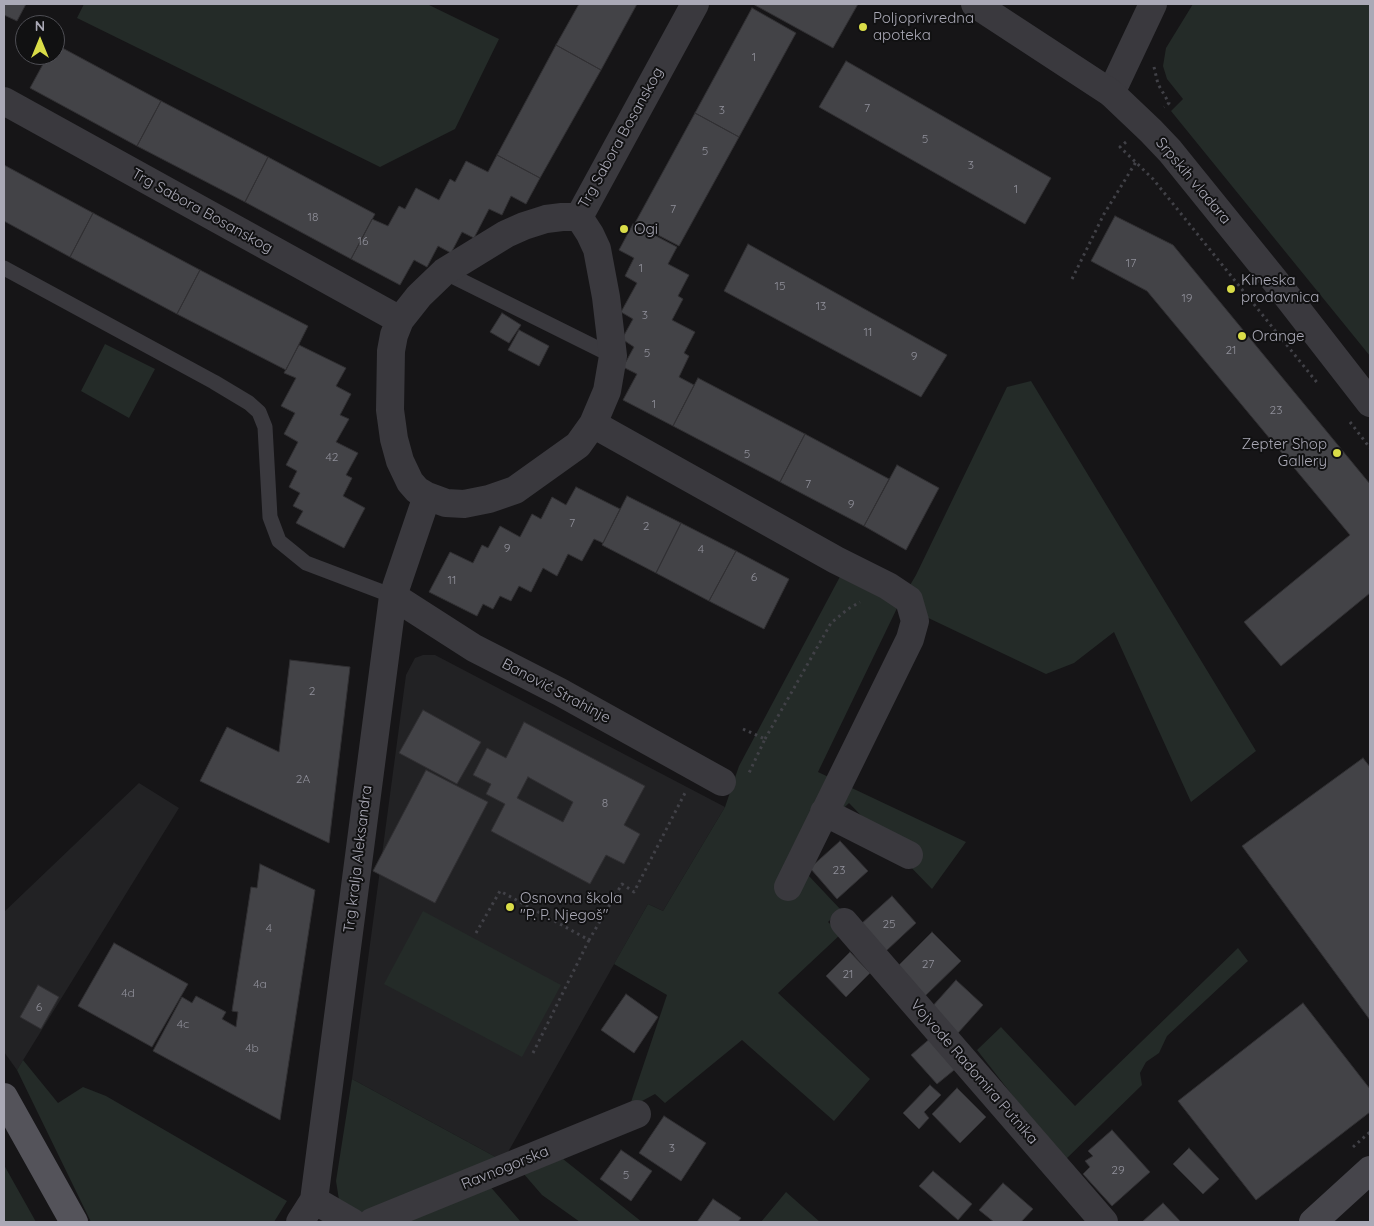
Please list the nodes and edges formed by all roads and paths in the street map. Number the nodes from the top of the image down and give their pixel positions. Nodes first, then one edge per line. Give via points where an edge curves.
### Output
1 (694, 4) edge
2 (1153, 4) edge
3 (979, 6) edge
4 (1111, 93) junction
5 (4, 101) edge
6 (1136, 162) dead end
7 (579, 217) junction
8 (4, 268) edge
9 (444, 272) junction
10 (1072, 279) dead end
11 (400, 320) junction
12 (612, 356) junction
13 (1370, 403) edge
14 (594, 424) junction
15 (427, 496) junction
16 (888, 586) junction
17 (393, 596) junction
18 (743, 729) dead end
19 (765, 739) junction
20 (698, 769) junction
21 (722, 782) joint
22 (824, 812) junction
23 (909, 855) dead end
24 (788, 887) dead end
25 (844, 922) dead end
26 (476, 933) dead end
27 (589, 940) junction
28 (533, 1054) dead end
29 (4, 1097) edge
30 (637, 1114) dead end
31 (1370, 1170) edge
32 (307, 1211) edge
33 (74, 1222) edge
34 (352, 1222) edge
35 (372, 1222) edge
36 (1104, 1222) edge
37 (1312, 1222) edge

1 - 7 street, Trg Sabora Bosanskog
2 - 4 street
3 - 4 street, Srpskih vladara
4 - 13 street, Srpskih vladara via 1170,151
5 - 11 street, Trg Sabora Bosanskog
6 - 10 path via 1104,214
7 - 9 street, Trg Sabora Bosanskog via 546,218 524,226
7 - 12 street via 597,249
8 - 17 lane via 249,403 259,412 265,427 270,516 279,541 306,562
9 - 11 street, Trg Sabora Bosanskog
9 - 12 lane
11 - 15 street, Trg Sabora Bosanskog via 391,351 390,410 394,439 410,482
12 - 14 street via 607,390
14 - 15 street via 578,445 515,490 464,504 446,503
14 - 16 street
15 - 17 street, Trg kralja Aleksandra
16 - 19 path via 831,623
16 - 22 street via 909,600 915,621 910,639
17 - 20 street, Banović Strahinje via 474,648
17 - 32 street, Trg kralja Aleksandra
18 - 19 path
19 - 21 path via 741,791
20 - 21 street, Banović Strahinje
20 - 27 path via 634,892 622,884
22 - 23 street
22 - 24 street
25 - 36 street, Vojvode Radomira Putnika
26 - 27 path via 500,891
27 - 28 path
29 - 33 main road
30 - 35 street, Ravnogorska
31 - 37 main road
32 - 34 street

